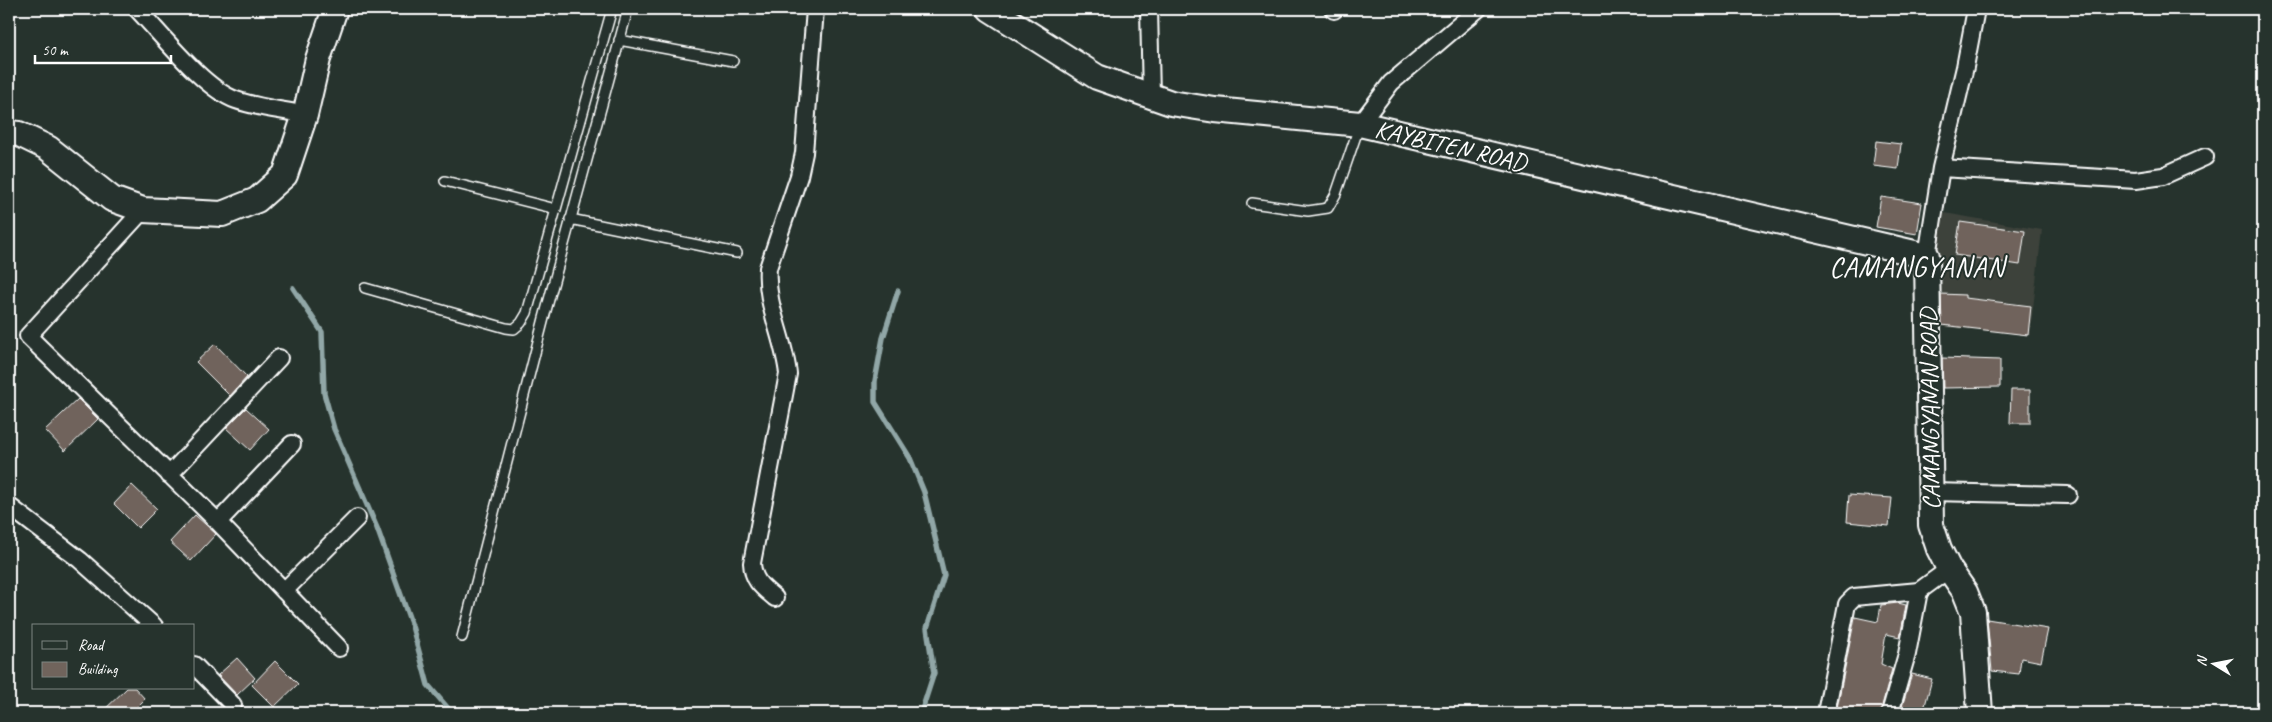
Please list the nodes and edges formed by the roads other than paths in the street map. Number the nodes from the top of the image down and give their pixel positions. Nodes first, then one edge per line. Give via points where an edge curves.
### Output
1 (137, 9) edge
2 (335, 9) edge
3 (612, 9) edge
4 (628, 9) edge
5 (815, 9) edge
6 (990, 9) edge
7 (1149, 9) edge
8 (1478, 9) edge
9 (1976, 9) edge
10 (619, 40) junction
11 (733, 61) dead end
12 (1151, 96) junction
13 (305, 115) junction
14 (1360, 124) junction
15 (9, 133) edge
16 (2205, 157) dead end
17 (1940, 168) junction
18 (445, 181) dead end
19 (1252, 202) dead end
20 (556, 209) junction
21 (143, 210) junction
22 (570, 219) junction
23 (738, 253) dead end
24 (1927, 256) junction
25 (365, 288) dead end
26 (279, 358) dead end
27 (292, 444) dead end
28 (170, 475) junction
29 (1931, 492) junction
30 (2068, 495) dead end
31 (9, 506) edge
32 (357, 518) dead end
33 (218, 522) junction
34 (1949, 569) junction
35 (284, 591) junction
36 (1919, 591) junction
37 (775, 598) dead end
38 (152, 624) edge
39 (462, 637) dead end
40 (339, 648) dead end
41 (195, 666) edge
42 (233, 705) dead end
43 (1826, 713) edge
44 (1890, 713) edge
45 (1980, 713) edge

1 - 13 street via 216,88 236,100
2 - 13 street via 318,59
3 - 20 lane
4 - 10 lane
5 - 37 street via 804,153 768,268 767,282 788,374 752,574
6 - 12 street, KAYBITEN ROAD via 1097,77
7 - 12 street
8 - 14 street via 1391,83
9 - 17 street, CAMANGYANAN ROAD
10 - 11 lane
10 - 22 lane
12 - 14 street, KAYBITEN ROAD via 1171,103 1215,110
13 - 21 street via 285,174 257,200 222,214
14 - 19 lane via 1328,208 1308,211
14 - 24 street, KAYBITEN ROAD
15 - 21 street via 19,134 48,148 112,199
16 - 17 street via 2163,176 2136,180
17 - 24 street, CAMANGYANAN ROAD
18 - 20 lane
20 - 25 lane via 527,313 514,329
21 - 28 street via 28,336
22 - 23 lane
22 - 39 lane
24 - 29 street, CAMANGYANAN ROAD
26 - 28 street
27 - 33 street
28 - 33 street
29 - 30 street
29 - 34 street, CAMANGYANAN ROAD via 1931,524
31 - 38 street via 80,560
32 - 35 street
33 - 35 street
34 - 36 street
34 - 45 street, CAMANGYANAN ROAD via 1965,592 1973,612
35 - 40 street
36 - 43 street via 1854,597 1847,604
36 - 44 street via 1907,654
41 - 42 street

